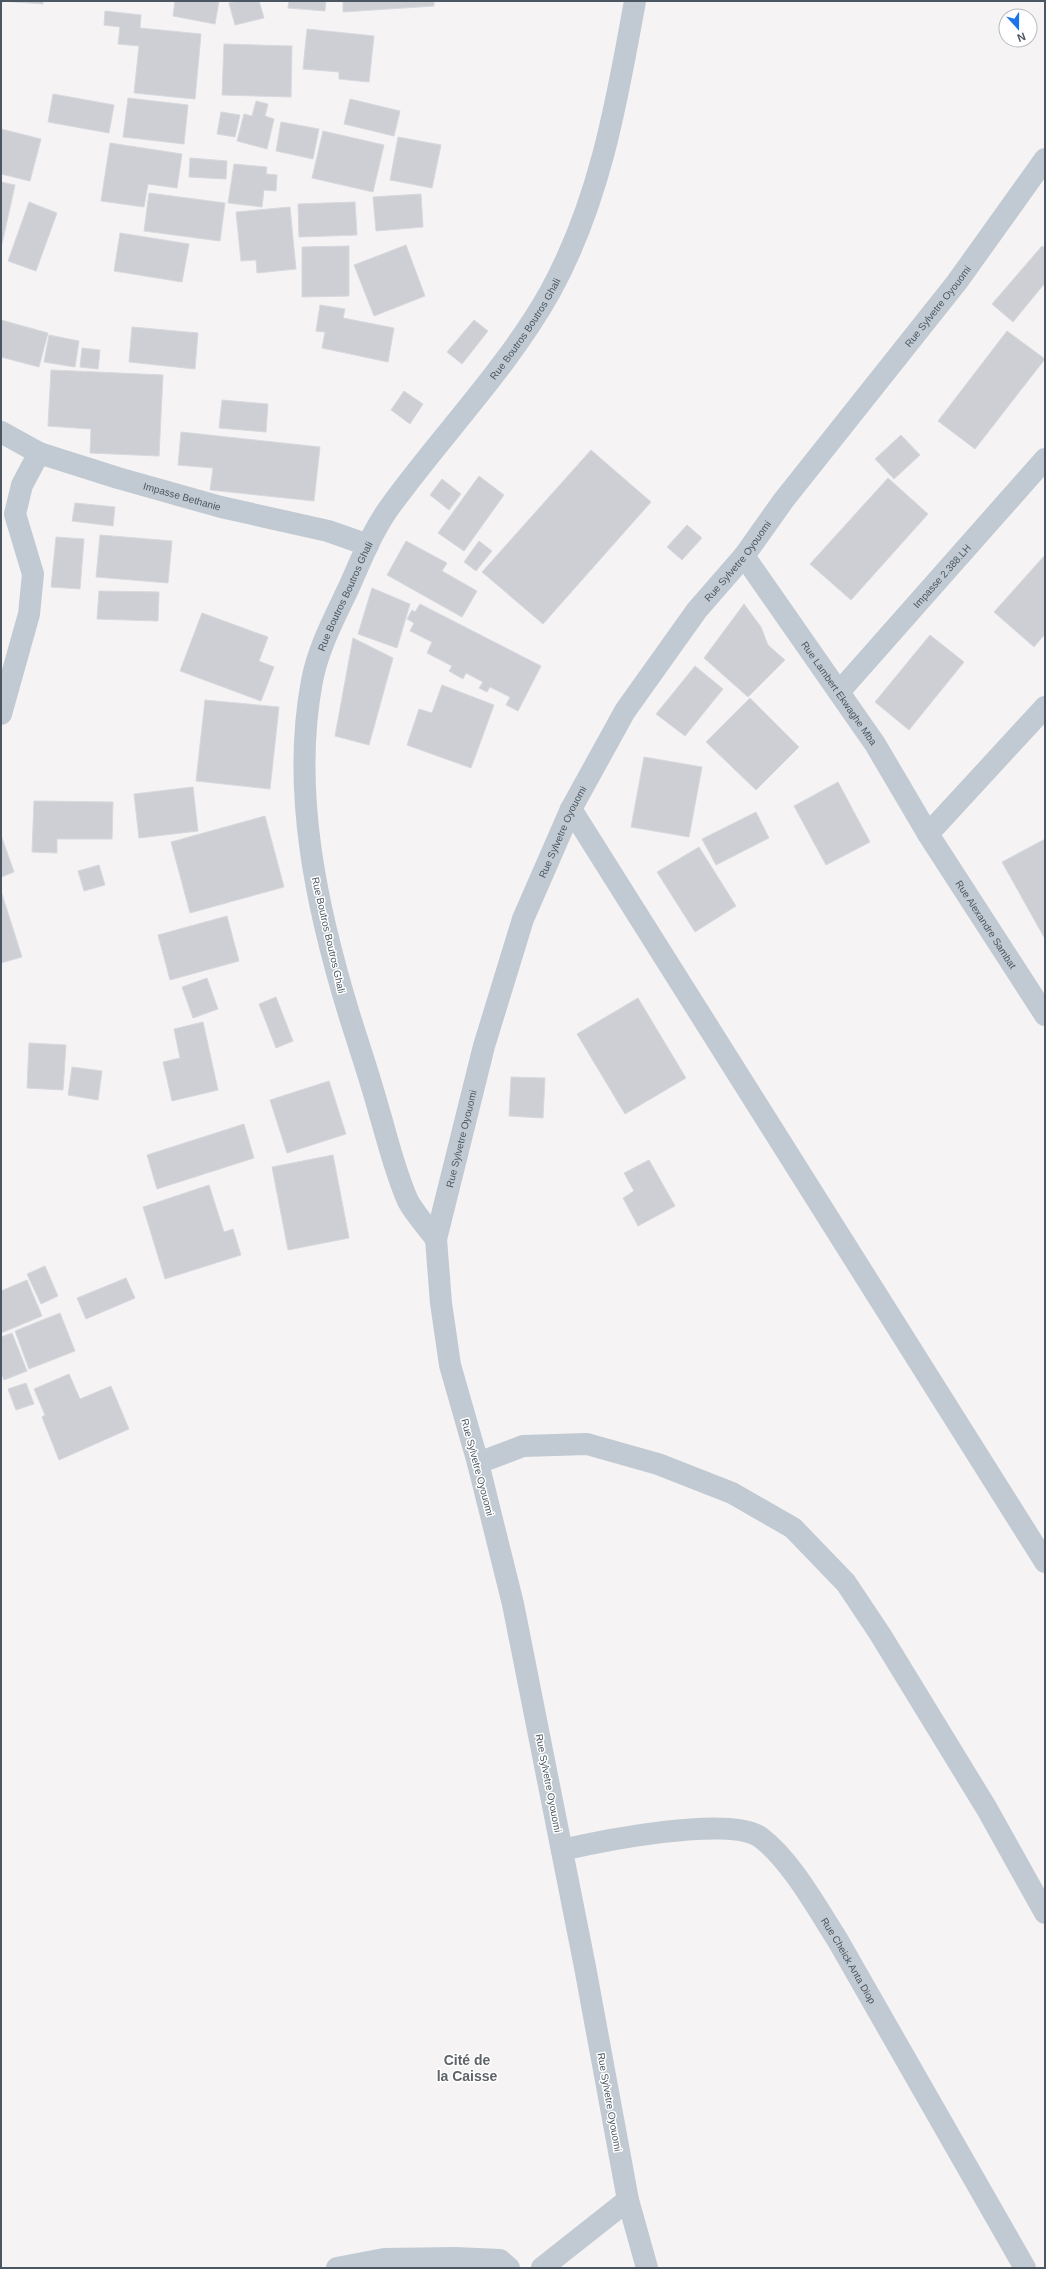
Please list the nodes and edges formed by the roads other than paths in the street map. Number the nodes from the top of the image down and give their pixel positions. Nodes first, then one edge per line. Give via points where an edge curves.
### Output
1 (635, 1) edge
2 (1045, 159) edge
3 (1, 432) edge
4 (39, 453) junction
5 (1045, 459) edge
6 (368, 544) junction
7 (744, 556) junction
8 (839, 692) junction
9 (1045, 707) edge
10 (1, 714) edge
11 (571, 809) junction
12 (928, 834) junction
13 (1045, 1015) edge
14 (436, 1239) junction
15 (478, 1463) junction
16 (1045, 1562) edge
17 (562, 1850) junction
18 (1045, 1913) edge
19 (628, 2200) junction
20 (337, 2268) edge
21 (509, 2268) edge
22 (542, 2268) edge
23 (647, 2268) edge
24 (1025, 2268) edge

1 - 6 street, Rue Boutros Boutros Ghali via 609,138 593,197 549,294 493,375 386,511
2 - 7 street, Rue Sylvetre Oyouomi via 957,282 783,501
3 - 4 street, Impasse Bethanie
4 - 6 street, Impasse Bethanie via 169,493 328,531
4 - 10 street via 22,485 15,514 33,574 29,614
5 - 8 street, Impasse 2.388.LH
6 - 14 street, Rue Boutros Boutros Ghali via 325,639 312,680 306,733 309,832 316,884 334,966 392,1157 410,1204
7 - 8 street, Rue Lambert Ekwaghe Mba
7 - 11 street, Rue Sylvetre Oyouomi via 697,610 625,710
8 - 12 street, Rue Lambert Ekwaghe Mba via 875,744
9 - 12 street
11 - 14 street, Rue Sylvetre Oyouomi via 523,920 502,984
11 - 16 street
12 - 13 street, Rue Alexandre Sambat
14 - 15 street, Rue Sylvetre Oyouomi via 441,1303 450,1365
15 - 17 street, Rue Sylvetre Oyouomi via 513,1604
15 - 18 street via 523,1446 587,1444 658,1464 732,1493 793,1528 846,1582 987,1809
17 - 19 street, Rue Sylvetre Oyouomi
17 - 24 street, Rue Cheick Anta Diop via 654,1833 705,1828 737,1830 759,1836 779,1855 803,1886 837,1939
19 - 22 street
19 - 23 street, Rue Sylvetre Oyouomi
20 - 21 street via 384,2259 455,2258 500,2260

